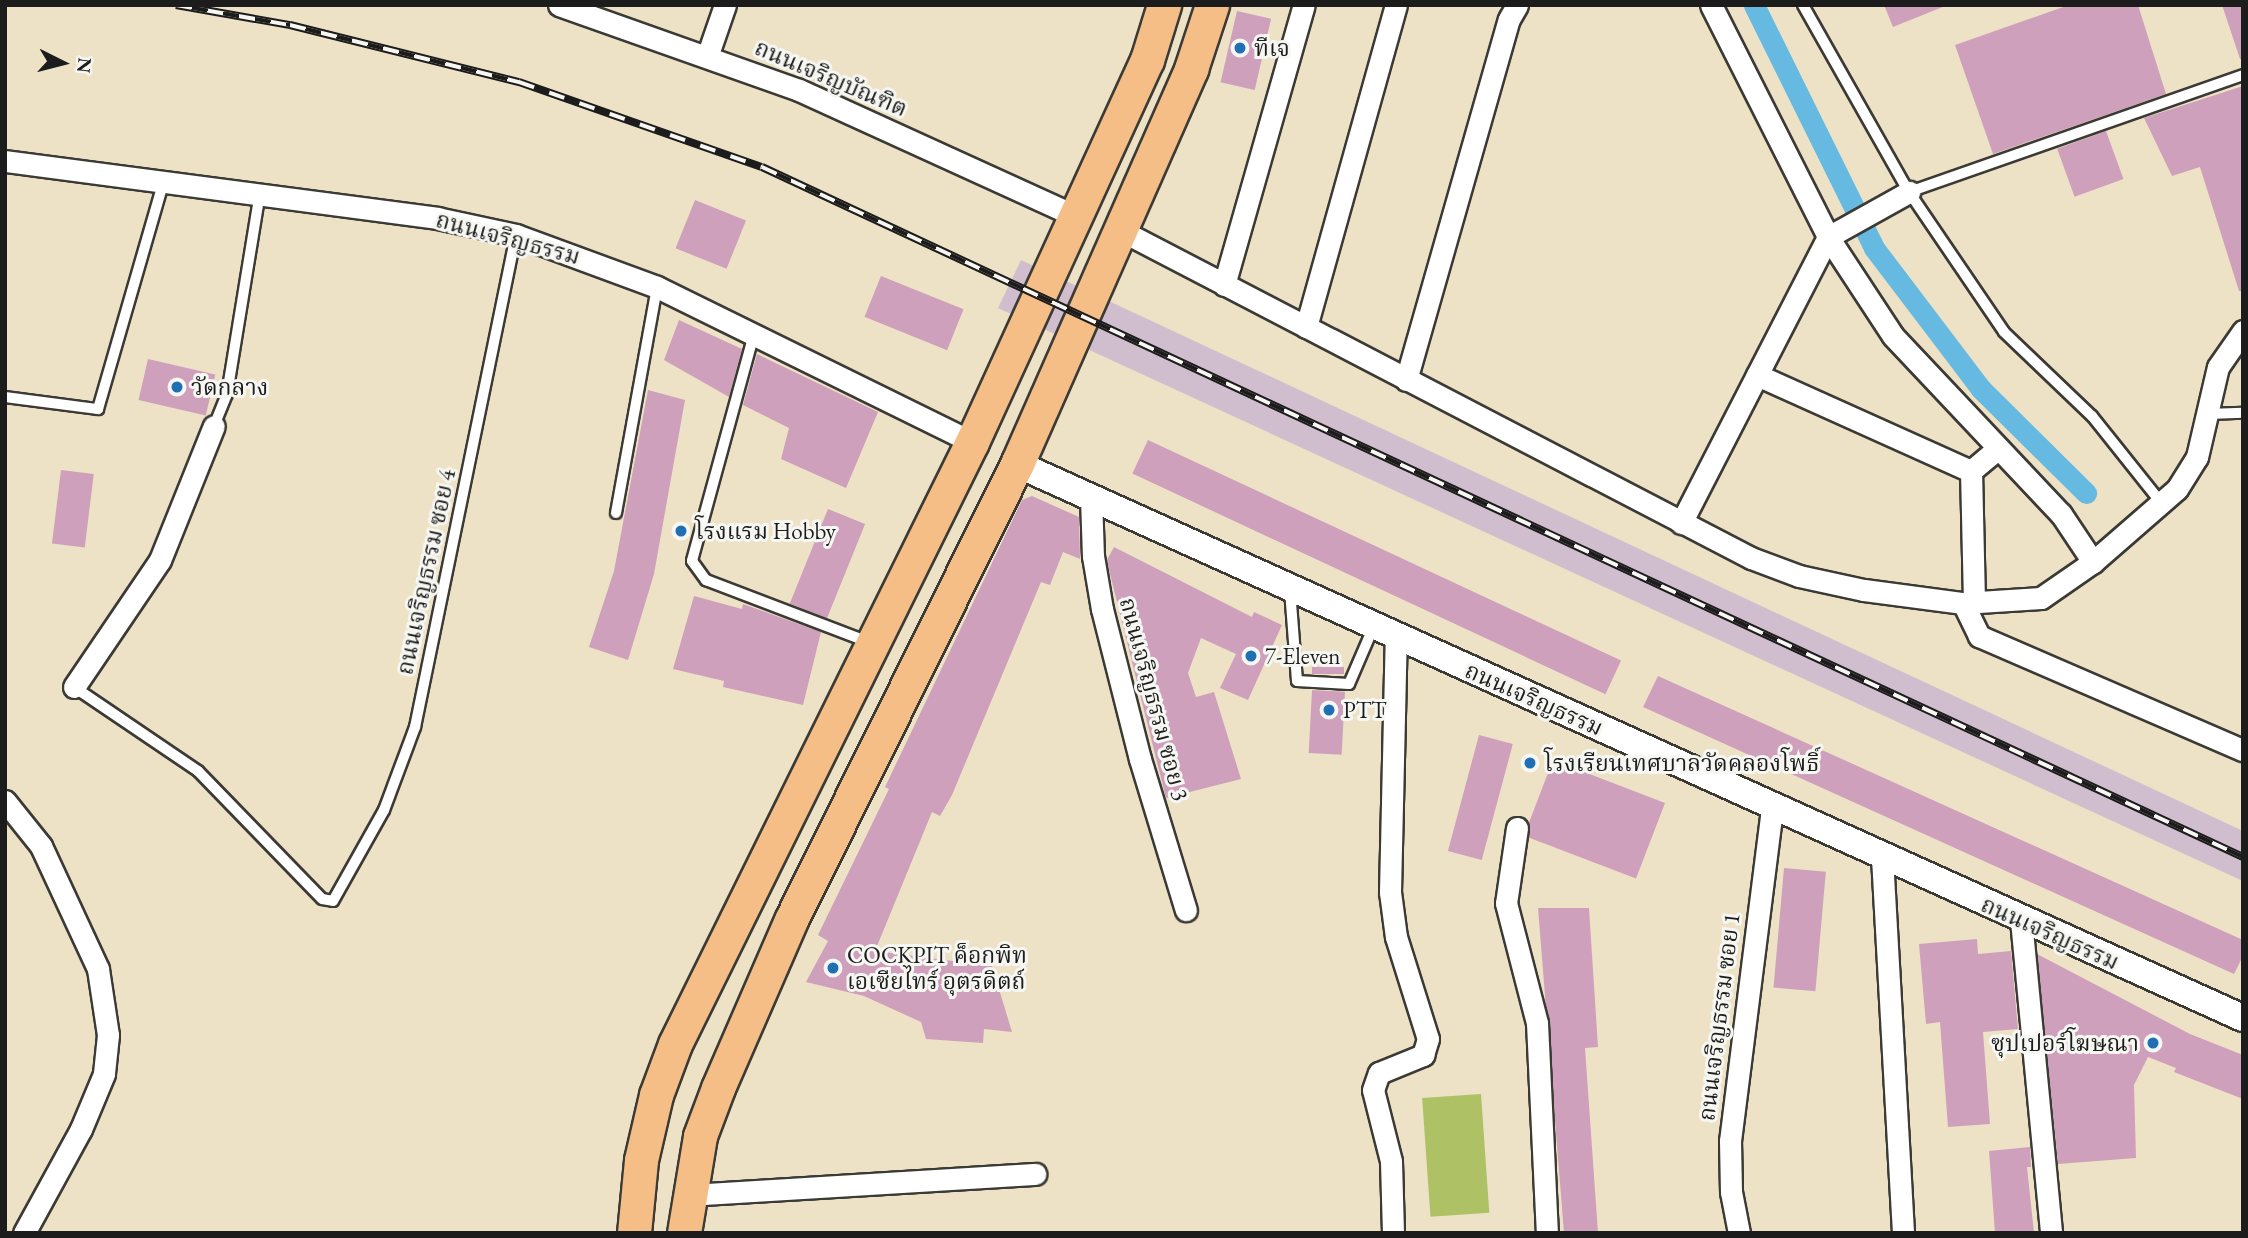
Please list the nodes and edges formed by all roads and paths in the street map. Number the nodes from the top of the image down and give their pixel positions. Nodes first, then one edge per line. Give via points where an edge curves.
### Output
1 (559, 5) edge
2 (725, 5) edge
3 (1164, 5) edge
4 (1212, 5) edge
5 (1304, 5) edge
6 (1396, 5) edge
7 (1517, 5) edge
8 (1711, 5) edge
9 (1803, 5) edge
10 (708, 54) junction
11 (2243, 75) edge
12 (5, 161) edge
13 (164, 181) junction
14 (1909, 192) junction
15 (261, 193) junction
16 (1070, 228) junction
17 (516, 236) junction
18 (1828, 237) junction
19 (1115, 246) junction
20 (1224, 285) junction
21 (657, 287) junction
22 (1306, 327) junction
23 (2243, 331) edge
24 (754, 334) junction
25 (1757, 375) junction
26 (1406, 380) junction
27 (5, 397) edge
28 (2243, 413) edge
29 (2207, 414) junction
30 (214, 426) joint
31 (972, 442) junction
32 (1997, 449) junction
33 (1017, 464) junction
34 (1971, 471) junction
35 (1091, 497) junction
36 (2158, 500) junction
37 (616, 513) dead end
38 (1681, 523) junction
39 (2093, 562) junction
40 (1290, 587) junction
41 (1968, 603) junction
42 (1385, 631) junction
43 (871, 643) junction
44 (74, 687) joint
45 (2243, 750) edge
46 (5, 801) edge
47 (1772, 807) junction
48 (1517, 828) dead end
49 (1882, 857) junction
50 (747, 895) junction
51 (1186, 911) dead end
52 (792, 918) junction
53 (2021, 920) junction
54 (2243, 1018) edge
55 (1035, 1174) dead end
56 (689, 1195) junction
57 (24, 1233) edge
58 (634, 1233) edge
59 (684, 1233) edge
60 (1393, 1233) edge
61 (1547, 1233) edge
62 (1739, 1233) edge
63 (1903, 1233) edge
64 (2051, 1233) edge

1 - 10 street, ถนนเจริญบัณฑิต
2 - 10 street
3 - 16 main road via 1147,60
4 - 19 main road via 1191,69
5 - 20 street
6 - 22 street
7 - 26 street via 1508,19
8 - 18 street
9 - 14 lane
10 - 16 street, ถนนเจริญบัณฑิต via 799,90
11 - 14 lane
12 - 13 street, ถนนเจริญธรรม
13 - 15 street, ถนนเจริญธรรม
13 - 27 lane via 98,409
14 - 18 street
14 - 36 lane via 2004,332 2092,416
15 - 17 street, ถนนเจริญธรรม via 437,218
15 - 30 lane via 227,394
16 - 19 main road
16 - 31 main road
17 - 21 street, ถนนเจริญธรรม
17 - 44 lane, ถนนเจริญธรรม ซอย 4 via 415,727 384,810 333,901 322,899 198,771
18 - 25 street
18 - 32 street via 1893,336
19 - 20 street
19 - 33 main road
20 - 22 street
21 - 24 street, ถนนเจริญธรรม
21 - 37 lane
22 - 26 street
23 - 29 street via 2218,367
24 - 31 street, ถนนเจริญธรรม
24 - 43 lane via 692,561 706,580
25 - 34 street
25 - 38 street
26 - 38 street
28 - 29 lane
29 - 36 street via 2197,457 2177,489
30 - 44 street via 160,560
31 - 33 main road
31 - 43 main road
32 - 34 street
32 - 39 street via 2061,514
33 - 35 street, ถนนเจริญธรรม
33 - 52 main road
34 - 41 street
35 - 40 street, ถนนเจริญธรรม
35 - 51 street, ถนนเจริญธรรม ซอย 3 via 1093,556 1102,609 1140,759
36 - 39 street
38 - 41 street via 1799,576 1864,590
39 - 41 street via 2041,598
40 - 42 street, ถนนเจริญธรรม
40 - 42 lane via 1297,681 1349,684
41 - 45 street via 1979,636
42 - 47 street, ถนนเจริญธรรม
42 - 60 street via 1390,892 1396,937 1428,1040 1423,1055 1378,1073 1373,1090 1391,1161
43 - 50 main road
46 - 57 street via 41,846 98,969 108,1035 104,1074 95,1096
47 - 49 street, ถนนเจริญธรรม
47 - 62 street, ถนนเจริญธรรม ซอย 1 via 1730,1141 1731,1192
48 - 61 street via 1506,903 1537,1023
49 - 53 street, ถนนเจริญธรรม
49 - 63 street
50 - 52 main road
50 - 58 main road via 675,1044 656,1095 641,1160
52 - 56 main road via 700,1136
53 - 54 street, ถนนเจริญธรรม
53 - 64 street
55 - 56 street
56 - 59 main road

